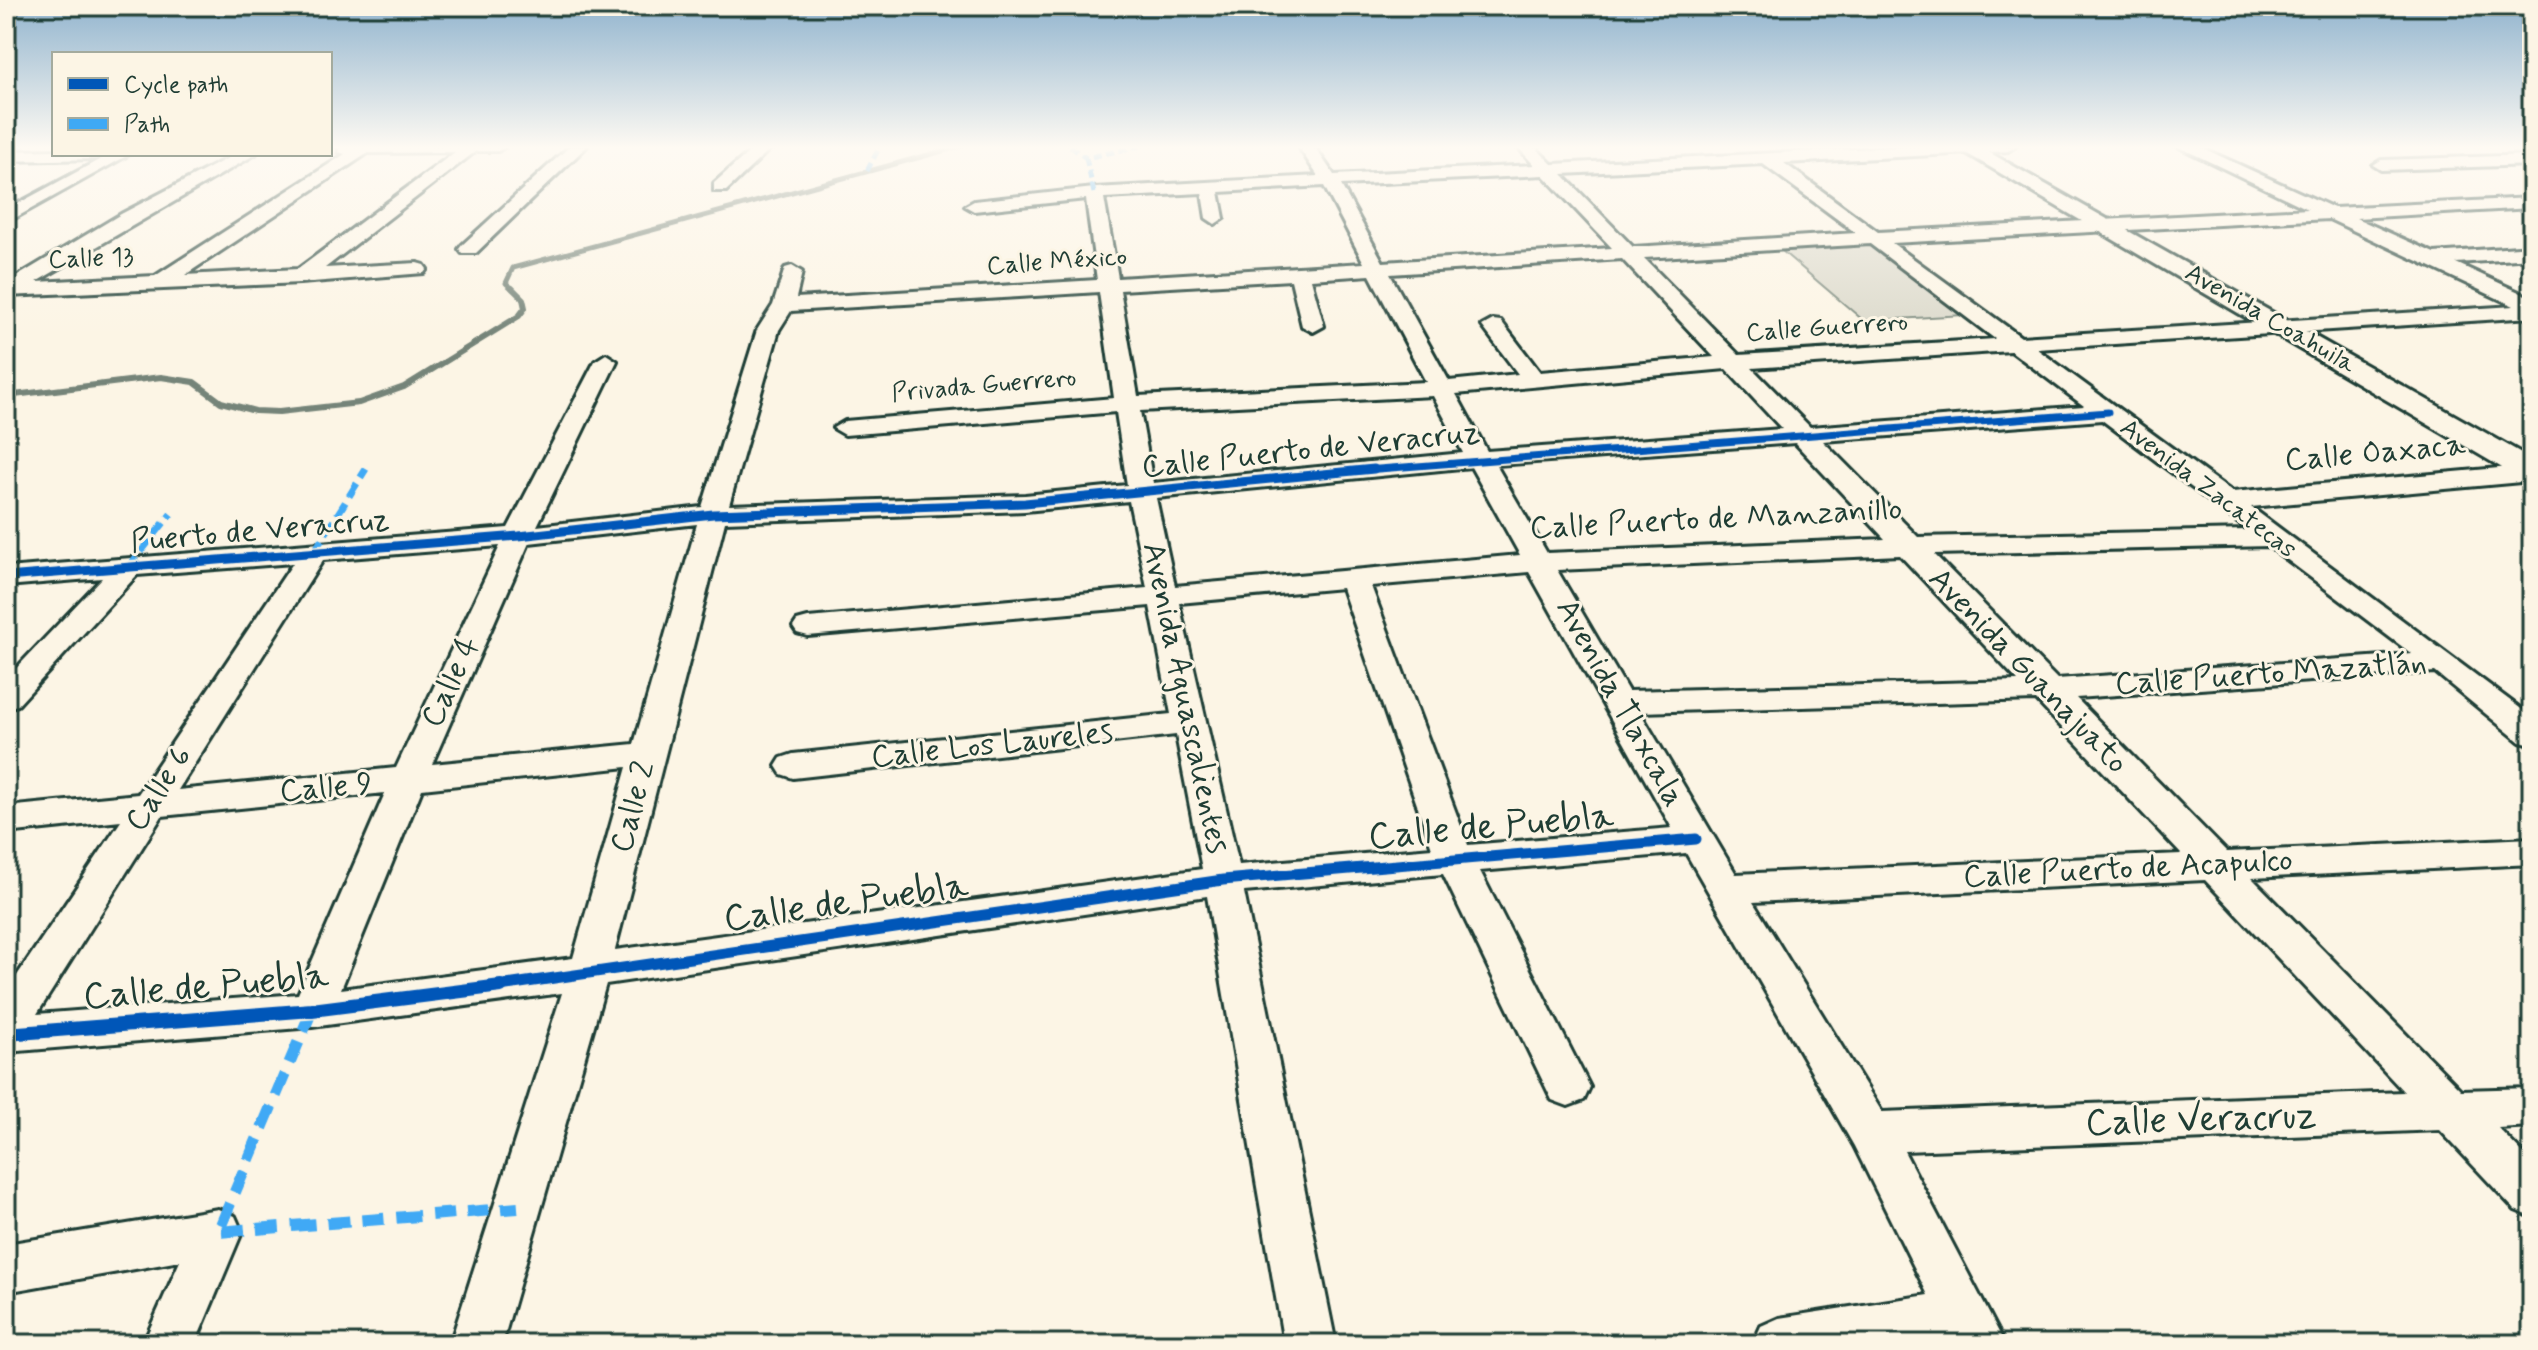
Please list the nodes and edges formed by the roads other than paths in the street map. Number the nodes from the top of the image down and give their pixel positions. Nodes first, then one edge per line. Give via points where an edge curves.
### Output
1 (145, 209) edge
2 (271, 209) edge
3 (390, 209) edge
4 (512, 209) edge
5 (1097, 209) edge
6 (1214, 209) edge
7 (1345, 209) edge
8 (1586, 209) edge
9 (1835, 209) edge
10 (2078, 209) edge
11 (2327, 209) edge
12 (2426, 209) edge
13 (2338, 214) junction
14 (1215, 218) dead end
15 (2109, 226) junction
16 (1874, 238) junction
17 (469, 249) dead end
18 (2532, 252) edge
19 (1629, 253) junction
20 (2433, 259) junction
21 (417, 269) dead end
22 (1377, 269) junction
23 (1299, 273) junction
24 (300, 277) junction
25 (1111, 284) junction
26 (155, 285) junction
27 (788, 288) joint
28 (8, 290) edge
29 (2532, 309) edge
30 (1313, 326) dead end
31 (1493, 326) dead end
32 (2287, 328) junction
33 (2017, 344) junction
34 (606, 361) dead end
35 (1733, 362) junction
36 (1534, 380) junction
37 (1444, 388) junction
38 (1127, 404) junction
39 (2108, 412) junction
40 (845, 428) dead end
41 (1802, 434) junction
42 (1479, 459) junction
43 (2532, 472) edge
44 (1141, 492) junction
45 (2224, 501) junction
46 (713, 514) junction
47 (519, 536) junction
48 (2272, 538) junction
49 (1907, 546) junction
50 (314, 552) junction
51 (1541, 562) junction
52 (127, 569) junction
53 (6, 577) edge
54 (1354, 580) junction
55 (1165, 598) junction
56 (808, 627) dead end
57 (2442, 662) junction
58 (2044, 690) junction
59 (6, 698) edge
60 (1619, 702) junction
61 (1191, 723) junction
62 (2529, 729) edge
63 (646, 754) junction
64 (793, 766) dead end
65 (405, 781) junction
66 (148, 805) junction
67 (6, 820) edge
68 (1696, 839) junction
69 (2532, 851) edge
70 (1455, 860) junction
71 (2214, 864) junction
72 (1223, 880) junction
73 (1725, 889) junction
74 (590, 970) junction
75 (312, 1010) junction
76 (6, 1027) edge
77 (6, 1034) edge
78 (1568, 1087) dead end
79 (2532, 1107) edge
80 (2451, 1111) junction
81 (1870, 1132) junction
82 (2532, 1195) edge
83 (6, 1268) edge
84 (1971, 1330) edge
85 (169, 1344) edge
86 (476, 1344) edge
87 (1310, 1344) edge
88 (1779, 1344) edge

1 - 28 street
2 - 26 street
3 - 24 street
4 - 17 street
5 - 25 street, Avenida Aguascalientes
6 - 14 street
7 - 22 street, Avenida Tlaxcala
8 - 19 street, Avenida Guanajuato
9 - 16 street, Avenida Zacatecas
10 - 15 street, Avenida Coahuila
11 - 13 street
12 - 13 street, Calle México
13 - 15 street, Calle México
13 - 20 street
15 - 16 street, Calle México
15 - 32 street, Avenida Coahuila
16 - 19 street, Calle México
16 - 33 street, Avenida Zacatecas
18 - 20 street
19 - 22 street, Calle México
19 - 35 street, Avenida Guanajuato
20 - 29 street
21 - 24 street, Calle 13
22 - 23 street, Calle México
22 - 37 street, Avenida Tlaxcala
23 - 25 street, Calle México
23 - 30 street
24 - 26 street, Calle 13
25 - 27 street, Calle México
25 - 38 street, Avenida Aguascalientes
26 - 28 street, Calle 13
27 - 46 street, Calle 2 via 768,330
29 - 32 street, Calle Guerrero
31 - 36 street
32 - 33 street, Calle Guerrero
32 - 43 street, Avenida Coahuila
33 - 35 street, Calle Guerrero
33 - 39 street, Avenida Zacatecas
34 - 47 street, Calle 4
35 - 36 street, Calle Guerrero
35 - 41 street, Avenida Guanajuato
36 - 37 street, Calle Guerrero
37 - 38 street, Calle Guerrero
37 - 42 street, Avenida Tlaxcala
38 - 40 street, Privada Guerrero
38 - 44 street, Avenida Aguascalientes
39 - 41 street, Calle Puerto de Veracruz
39 - 45 street, Avenida Zacatecas
41 - 42 street, Calle Puerto de Veracruz
41 - 49 street, Avenida Guanajuato
42 - 44 street, Calle Puerto de Veracruz
42 - 51 street, Avenida Tlaxcala
43 - 45 street, Calle Oaxaca
44 - 46 street, Calle Puerto de Veracruz via 962,506
44 - 55 street, Avenida Aguascalientes
45 - 48 street, Avenida Zacatecas
46 - 47 street, Calle Puerto de Veracruz
46 - 63 street, Calle 2
47 - 50 street, Puerto de Veracruz
47 - 65 street, Calle 4
48 - 49 street, Calle Puerto de Manzanillo
48 - 57 street, Avenida Zacatecas
49 - 51 street, Calle Puerto de Manzanillo
49 - 58 street, Avenida Guanajuato
50 - 52 street, Puerto de Veracruz
50 - 66 street, Calle 6
51 - 54 street, Calle Puerto de Manzanillo
51 - 60 street, Avenida Tlaxcala
52 - 53 street, Puerto de Veracruz
52 - 59 street
54 - 55 street, Calle Puerto de Manzanillo
54 - 70 street
55 - 56 street, Calle Puerto de Manzanillo
55 - 61 street, Avenida Aguascalientes
57 - 58 street, Calle Puerto Mazatlán
57 - 62 street, Avenida Zacatecas
58 - 60 street, Calle Puerto Mazatlán
58 - 71 street, Avenida Guanajuato
60 - 68 street, Avenida Tlaxcala
61 - 64 street, Calle Los Laureles
61 - 72 street, Avenida Aguascalientes
63 - 65 street, Calle 9
63 - 74 street, Calle 2
65 - 66 street, Calle 9
65 - 75 street, Calle 4
66 - 67 street, Calle 9
66 - 76 street, Calle 6
68 - 70 street, Calle de Puebla
68 - 73 street, Avenida Tlaxcala
69 - 71 street, Calle Puerto de Acapulco
70 - 72 street, Calle de Puebla
70 - 78 street
71 - 73 street, Calle Puerto de Acapulco
71 - 80 street, Avenida Guanajuato
72 - 74 street, Calle de Puebla
72 - 87 street, Avenida Aguascalientes
73 - 81 street, Avenida Tlaxcala
74 - 75 street, Calle de Puebla
74 - 86 street, Calle 2
75 - 77 street, Calle de Puebla
79 - 80 street, Calle Veracruz
80 - 81 street, Calle Veracruz
80 - 82 street, Avenida Guanajuato
81 - 84 street, Avenida Tlaxcala
83 - 85 street via 218,1232
84 - 88 street

